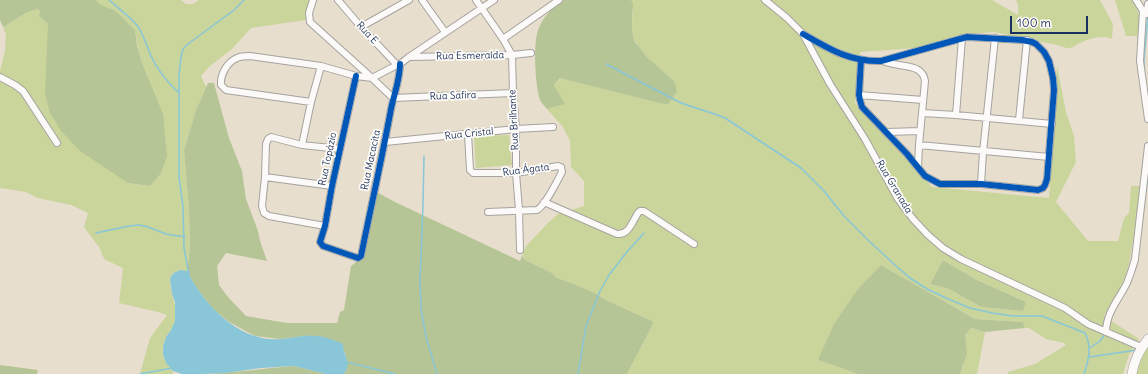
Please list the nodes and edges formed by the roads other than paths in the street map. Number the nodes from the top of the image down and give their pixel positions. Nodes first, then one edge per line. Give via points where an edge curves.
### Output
1 (313, 0) edge
2 (338, 0) edge
3 (409, 0) edge
4 (422, 0) edge
5 (476, 0) edge
6 (494, 0) edge
7 (559, 0) edge
8 (765, 0) edge
9 (1136, 0) edge
10 (1148, 4) edge
11 (481, 8) junction
12 (1146, 14) edge
13 (361, 27) junction
14 (446, 32) junction
15 (803, 34) junction
16 (962, 38) junction
17 (995, 38) junction
18 (503, 39) junction
19 (1027, 40) junction
20 (531, 53) dead end
21 (512, 56) junction
22 (409, 57) junction
23 (861, 60) junction
24 (881, 61) junction
25 (399, 64) junction
26 (321, 66) junction
27 (356, 76) junction
28 (0, 77) edge
29 (372, 78) junction
30 (513, 93) junction
31 (859, 95) junction
32 (393, 98) junction
33 (923, 100) junction
34 (311, 102) junction
35 (922, 113) junction
36 (956, 115) junction
37 (987, 118) junction
38 (1148, 119) edge
39 (1019, 120) junction
40 (1052, 124) junction
41 (554, 127) dead end
42 (516, 129) junction
43 (920, 131) junction
44 (886, 132) junction
45 (468, 134) junction
46 (385, 142) junction
47 (57, 143) dead end
48 (302, 145) junction
49 (919, 145) junction
50 (1148, 146) edge
51 (340, 149) junction
52 (983, 152) junction
53 (1049, 157) junction
54 (918, 167) junction
55 (516, 173) junction
56 (265, 177) junction
57 (981, 184) junction
58 (332, 186) junction
59 (544, 202) junction
60 (519, 210) junction
61 (488, 212) dead end
62 (324, 226) junction
63 (694, 244) dead end
64 (323, 246) joint
65 (520, 250) dead end
66 (1106, 332) junction
67 (1148, 339) edge
68 (1141, 347) junction
69 (1132, 374) edge

1 - 29 street via 309,13 310,22
2 - 13 street, Rua E
3 - 13 street
4 - 14 street
5 - 11 street, Rua Brilhante
6 - 11 street
7 - 18 street
8 - 15 street, Rua Granada
9 - 12 street
10 - 12 street
11 - 14 street
11 - 18 street, Rua Brilhante
12 - 38 street via 1140,66
13 - 25 street, Rua E
14 - 22 street
15 - 23 street via 829,50
15 - 66 street, Rua Granada via 898,199 928,235 961,259 1066,308 1088,324
16 - 17 street
16 - 24 street
16 - 36 street
17 - 19 street
17 - 37 street
18 - 21 street, Rua Brilhante
19 - 39 street
19 - 40 street via 1044,52 1049,61 1054,90
20 - 21 street, Rua Esmeralda
21 - 22 street, Rua Esmeralda
21 - 30 street, Rua Brilhante
22 - 25 street
23 - 24 street
23 - 31 street
24 - 33 street via 915,68 923,74
25 - 29 street
25 - 32 street, Rua Macacita via 400,75
26 - 27 street
26 - 34 street
26 - 34 street via 244,56 235,58 221,77 221,86 226,90
27 - 29 street
27 - 51 street, Rua Topázio
28 - 47 street via 23,91
29 - 32 street
30 - 32 street, Rua Safira
30 - 42 street, Rua Brilhante
31 - 33 street
31 - 44 street via 865,111
32 - 46 street, Rua Macacita
33 - 35 street
34 - 48 street
35 - 36 street
35 - 43 street
36 - 37 street
37 - 39 street
37 - 52 street
39 - 40 street
40 - 53 street
41 - 42 street, Rua Cristal
42 - 45 street, Rua Cristal
42 - 55 street, Rua Brilhante
43 - 44 street
43 - 49 street
44 - 54 street
45 - 46 street, Rua Cristal
45 - 55 street, Rua Ágata via 470,170 473,173
46 - 64 street, Rua Macacita via 361,256 358,258
48 - 51 street
48 - 56 street via 268,139 265,151
49 - 52 street
49 - 54 street
50 - 66 street via 1135,259 1131,274 1111,311
51 - 58 street, Rua Topázio
52 - 53 street
52 - 57 street
53 - 57 street via 1045,185 1041,189
54 - 57 street via 925,176 940,184
55 - 59 street, Rua Ágata via 561,167 562,172
55 - 60 street, Rua Brilhante
56 - 58 street
56 - 62 street via 262,206 264,213 268,216
58 - 62 street, Rua Topázio
59 - 60 street via 537,210
59 - 63 street via 617,234 626,232 638,213 644,212
60 - 61 street
60 - 65 street, Rua Brilhante
62 - 64 street, Rua Topázio via 320,242
66 - 68 street, Rua Granada
67 - 68 street
68 - 69 street via 1133,364

